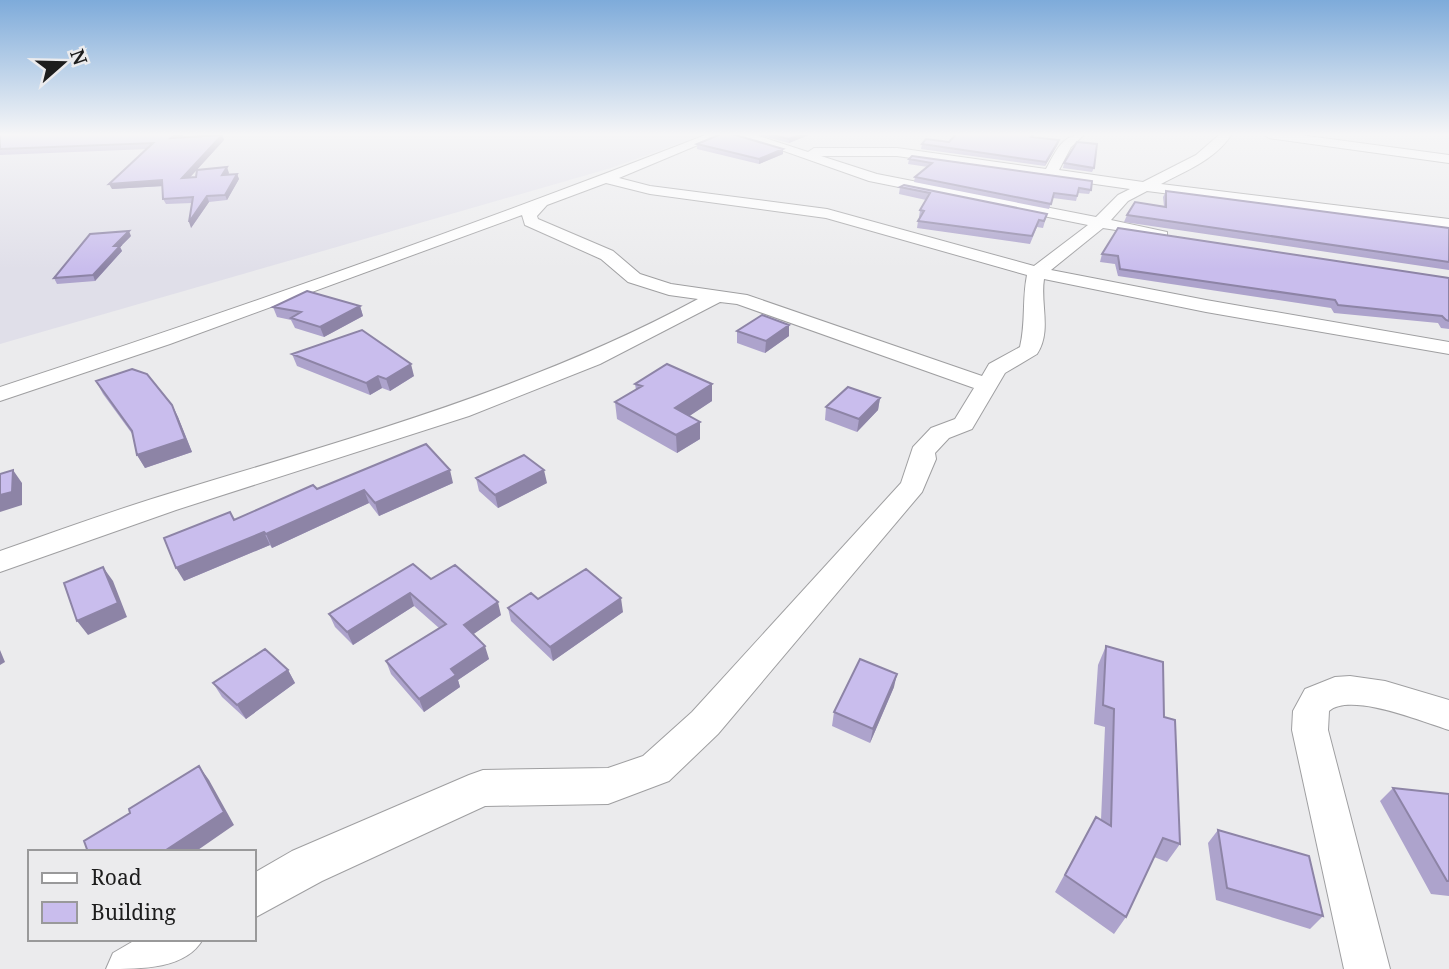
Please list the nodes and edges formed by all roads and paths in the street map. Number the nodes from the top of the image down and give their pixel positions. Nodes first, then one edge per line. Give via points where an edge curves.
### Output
1 (605, 179) joint
2 (882, 179) edge
3 (936, 179) edge
4 (1097, 179) edge
5 (1156, 179) edge
6 (1141, 186) junction
7 (929, 190) junction
8 (541, 203) junction
9 (1099, 224) junction
10 (1449, 224) edge
11 (1175, 237) edge
12 (1037, 272) junction
13 (719, 295) junction
14 (1449, 348) edge
15 (987, 385) junction
16 (0, 394) edge
17 (0, 562) edge
18 (1449, 715) edge
19 (256, 896) edge
20 (178, 941) edge
21 (129, 969) edge
22 (1367, 969) edge

1 - 8 street
1 - 12 street via 650,190 850,218
2 - 7 street
3 - 7 street
4 - 6 street
5 - 6 street
6 - 9 street via 1113,206
6 - 10 street
7 - 9 street
8 - 13 street via 529,215 531,222 607,255 634,278 668,289
8 - 16 street
9 - 11 street
9 - 12 street
12 - 14 street
12 - 15 street via 1030,350 997,369
13 - 15 street
13 - 17 street via 660,330 429,423 187,497
15 - 19 street via 964,424 940,433 922,452 913,486 705,723 656,769 608,786 483,788 307,866
18 - 22 street via 1373,693 1320,696 1310,710 1310,730
20 - 21 street

